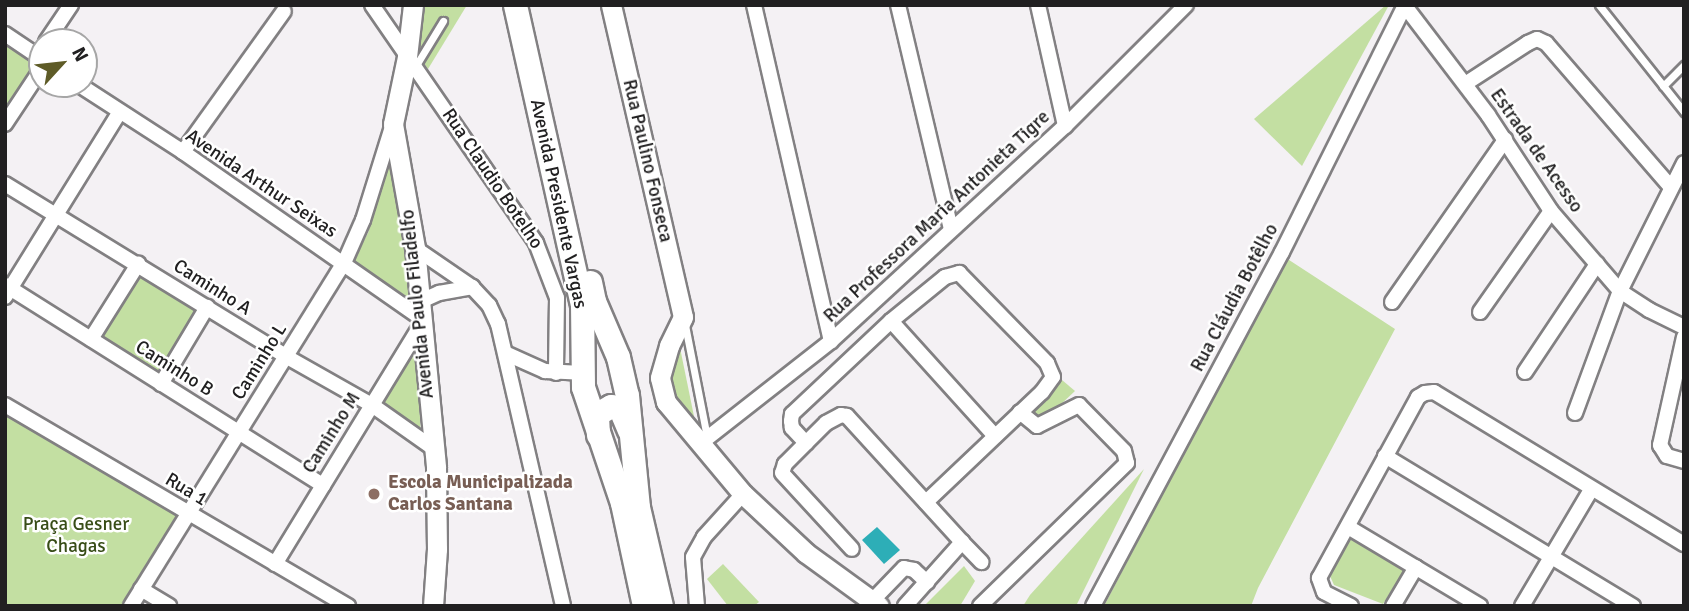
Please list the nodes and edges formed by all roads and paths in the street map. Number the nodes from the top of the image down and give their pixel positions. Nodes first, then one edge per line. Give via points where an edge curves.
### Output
1 (71, 5) edge
2 (372, 5) edge
3 (413, 5) edge
4 (516, 5) edge
5 (529, 5) edge
6 (611, 5) edge
7 (754, 5) edge
8 (898, 5) edge
9 (1038, 5) edge
10 (1186, 5) edge
11 (1405, 5) edge
12 (1599, 5) edge
13 (284, 11) dead end
14 (443, 21) dead end
15 (55, 28) edge
16 (5, 34) edge
17 (28, 49) edge
18 (411, 62) junction
19 (1684, 65) edge
20 (28, 81) edge
21 (1465, 84) junction
22 (1663, 86) junction
23 (98, 98) edge
24 (1684, 112) edge
25 (119, 113) junction
26 (5, 124) edge
27 (393, 124) junction
28 (1065, 126) junction
29 (1505, 140) junction
30 (183, 152) junction
31 (1684, 163) edge
32 (5, 184) edge
33 (1670, 186) junction
34 (1551, 211) junction
35 (58, 215) junction
36 (951, 229) junction
37 (415, 248) junction
38 (344, 263) junction
39 (138, 264) junction
40 (1597, 264) junction
41 (472, 287) junction
42 (7, 290) edge
43 (1620, 291) junction
44 (1392, 302) dead end
45 (207, 307) junction
46 (1480, 312) dead end
47 (421, 314) junction
48 (683, 317) junction
49 (891, 321) junction
50 (1684, 327) edge
51 (1684, 337) edge
52 (91, 339) junction
53 (831, 341) junction
54 (507, 354) junction
55 (287, 357) junction
56 (1525, 372) dead end
57 (556, 373) junction
58 (581, 373) junction
59 (161, 384) junction
60 (5, 405) edge
61 (372, 405) junction
62 (1020, 412) junction
63 (1575, 413) dead end
64 (238, 433) junction
65 (995, 436) junction
66 (632, 443) junction
67 (806, 443) junction
68 (707, 444) junction
69 (600, 446) junction
70 (433, 448) junction
71 (1385, 456) junction
72 (1684, 461) edge
73 (323, 485) junction
74 (1591, 490) junction
75 (743, 494) junction
76 (926, 502) junction
77 (188, 514) junction
78 (1348, 527) junction
79 (643, 528) junction
80 (962, 542) junction
81 (1684, 544) edge
82 (852, 549) dead end
83 (1551, 557) junction
84 (981, 562) dead end
85 (275, 564) junction
86 (1416, 567) junction
87 (927, 582) junction
88 (141, 589) junction
89 (875, 603) edge
90 (131, 606) edge
91 (169, 606) edge
92 (348, 606) edge
93 (433, 606) edge
94 (563, 606) edge
95 (644, 606) edge
96 (661, 606) edge
97 (677, 606) edge
98 (697, 606) edge
99 (905, 606) edge
100 (980, 606) edge
101 (1093, 606) edge
102 (1351, 606) edge
103 (1392, 606) edge
104 (1480, 606) edge
105 (1522, 606) edge
106 (1633, 606) edge

1 - 15 street
2 - 18 street, Rua Claudio Botelho
3 - 18 street, Avenida Paulo Filadelfo
4 - 58 main road, Avenida Presidente Vargas via 582,304
5 - 66 main road, Avenida Presidente Vargas via 594,301 618,357 627,395
6 - 48 street, Rua Paulino Fonseca
7 - 53 street
8 - 36 street
9 - 28 street
10 - 28 street, Rua Professora Maria Antonieta Tigre
11 - 21 street, Estrada de Acesso
11 - 101 street, Rua Cláudia Botêlho via 1282,252
12 - 22 lane
13 - 30 street
14 - 18 lane, Avenida Paulo Filadelfo
16 - 17 street
18 - 27 street, Avenida Paulo Filadelfo
18 - 57 street, Rua Claudio Botelho via 509,199 547,266 557,298
19 - 22 lane
20 - 26 street
21 - 29 street, Estrada de Acesso
21 - 33 street via 1537,39 1546,43
22 - 24 lane
23 - 25 street, Avenida Arthur Seixas
25 - 30 street, Avenida Arthur Seixas
25 - 35 street
27 - 37 street, Avenida Paulo Filadelfo
27 - 38 street, Caminho L via 363,220
28 - 36 street, Rua Professora Maria Antonieta Tigre
29 - 34 street, Estrada de Acesso
29 - 44 street
30 - 38 street, Avenida Arthur Seixas
31 - 33 street
32 - 35 street, Caminho A
33 - 43 street
34 - 40 street, Estrada de Acesso
34 - 46 street
35 - 39 street, Caminho A
35 - 42 street
36 - 53 street, Rua Professora Maria Antonieta Tigre
37 - 41 street
37 - 47 street, Avenida Paulo Filadelfo
38 - 47 street, Avenida Arthur Seixas
38 - 55 street, Caminho L
39 - 45 street, Caminho A
39 - 52 street
40 - 43 street, Estrada de Acesso
40 - 56 street
41 - 47 street via 453,289
41 - 54 street via 489,305
42 - 52 street, Caminho B
43 - 50 street, Estrada de Acesso
43 - 63 street
45 - 55 street, Caminho A
45 - 59 street
47 - 61 street, Caminho M
47 - 70 street, Avenida Paulo Filadelfo
48 - 68 lane, Rua Paulino Fonseca
48 - 68 street via 660,378 666,402
49 - 62 street via 945,276 959,273 1046,363 1053,377
49 - 65 street
49 - 67 street via 792,414 792,428
51 - 72 street via 1660,445 1667,457
52 - 59 street, Caminho B
53 - 68 street, Rua Professora Maria Antonieta Tigre
54 - 57 street via 528,366
54 - 94 street
55 - 61 street, Caminho A
55 - 64 street, Caminho L
57 - 58 street
58 - 69 main road, Avenida Presidente Vargas
59 - 64 street, Caminho B
60 - 77 street, Rua 1
61 - 70 street, Caminho A
61 - 73 street, Caminho M
62 - 65 street
62 - 100 street via 1037,426 1079,405 1124,451 1127,463
64 - 73 street, Caminho B
64 - 77 street, Caminho L
65 - 76 street
66 - 69 main road via 625,416 611,406 597,414
66 - 79 main road, Avenida Presidente Vargas
67 - 76 street via 826,423 847,416
67 - 82 street via 782,473
68 - 75 street
69 - 95 main road, Avenida Presidente Vargas via 622,503
70 - 93 street, Avenida Paulo Filadelfo via 437,503
71 - 74 street via 1418,397 1434,392
71 - 78 street
71 - 83 street
73 - 85 street, Caminho M
74 - 81 street
74 - 83 street
75 - 89 street via 806,553
75 - 98 street via 704,537 693,557
76 - 80 street
77 - 85 street, Rua 1
77 - 88 street, Caminho L
78 - 86 street
78 - 102 street via 1319,578 1331,597
79 - 96 main road, Avenida Presidente Vargas
79 - 97 main road
80 - 84 street
80 - 87 street
83 - 105 street
83 - 106 street
85 - 92 street, Rua 1
86 - 103 street
86 - 104 street
87 - 89 street via 904,568
87 - 99 street
88 - 90 street, Caminho L
88 - 91 street

